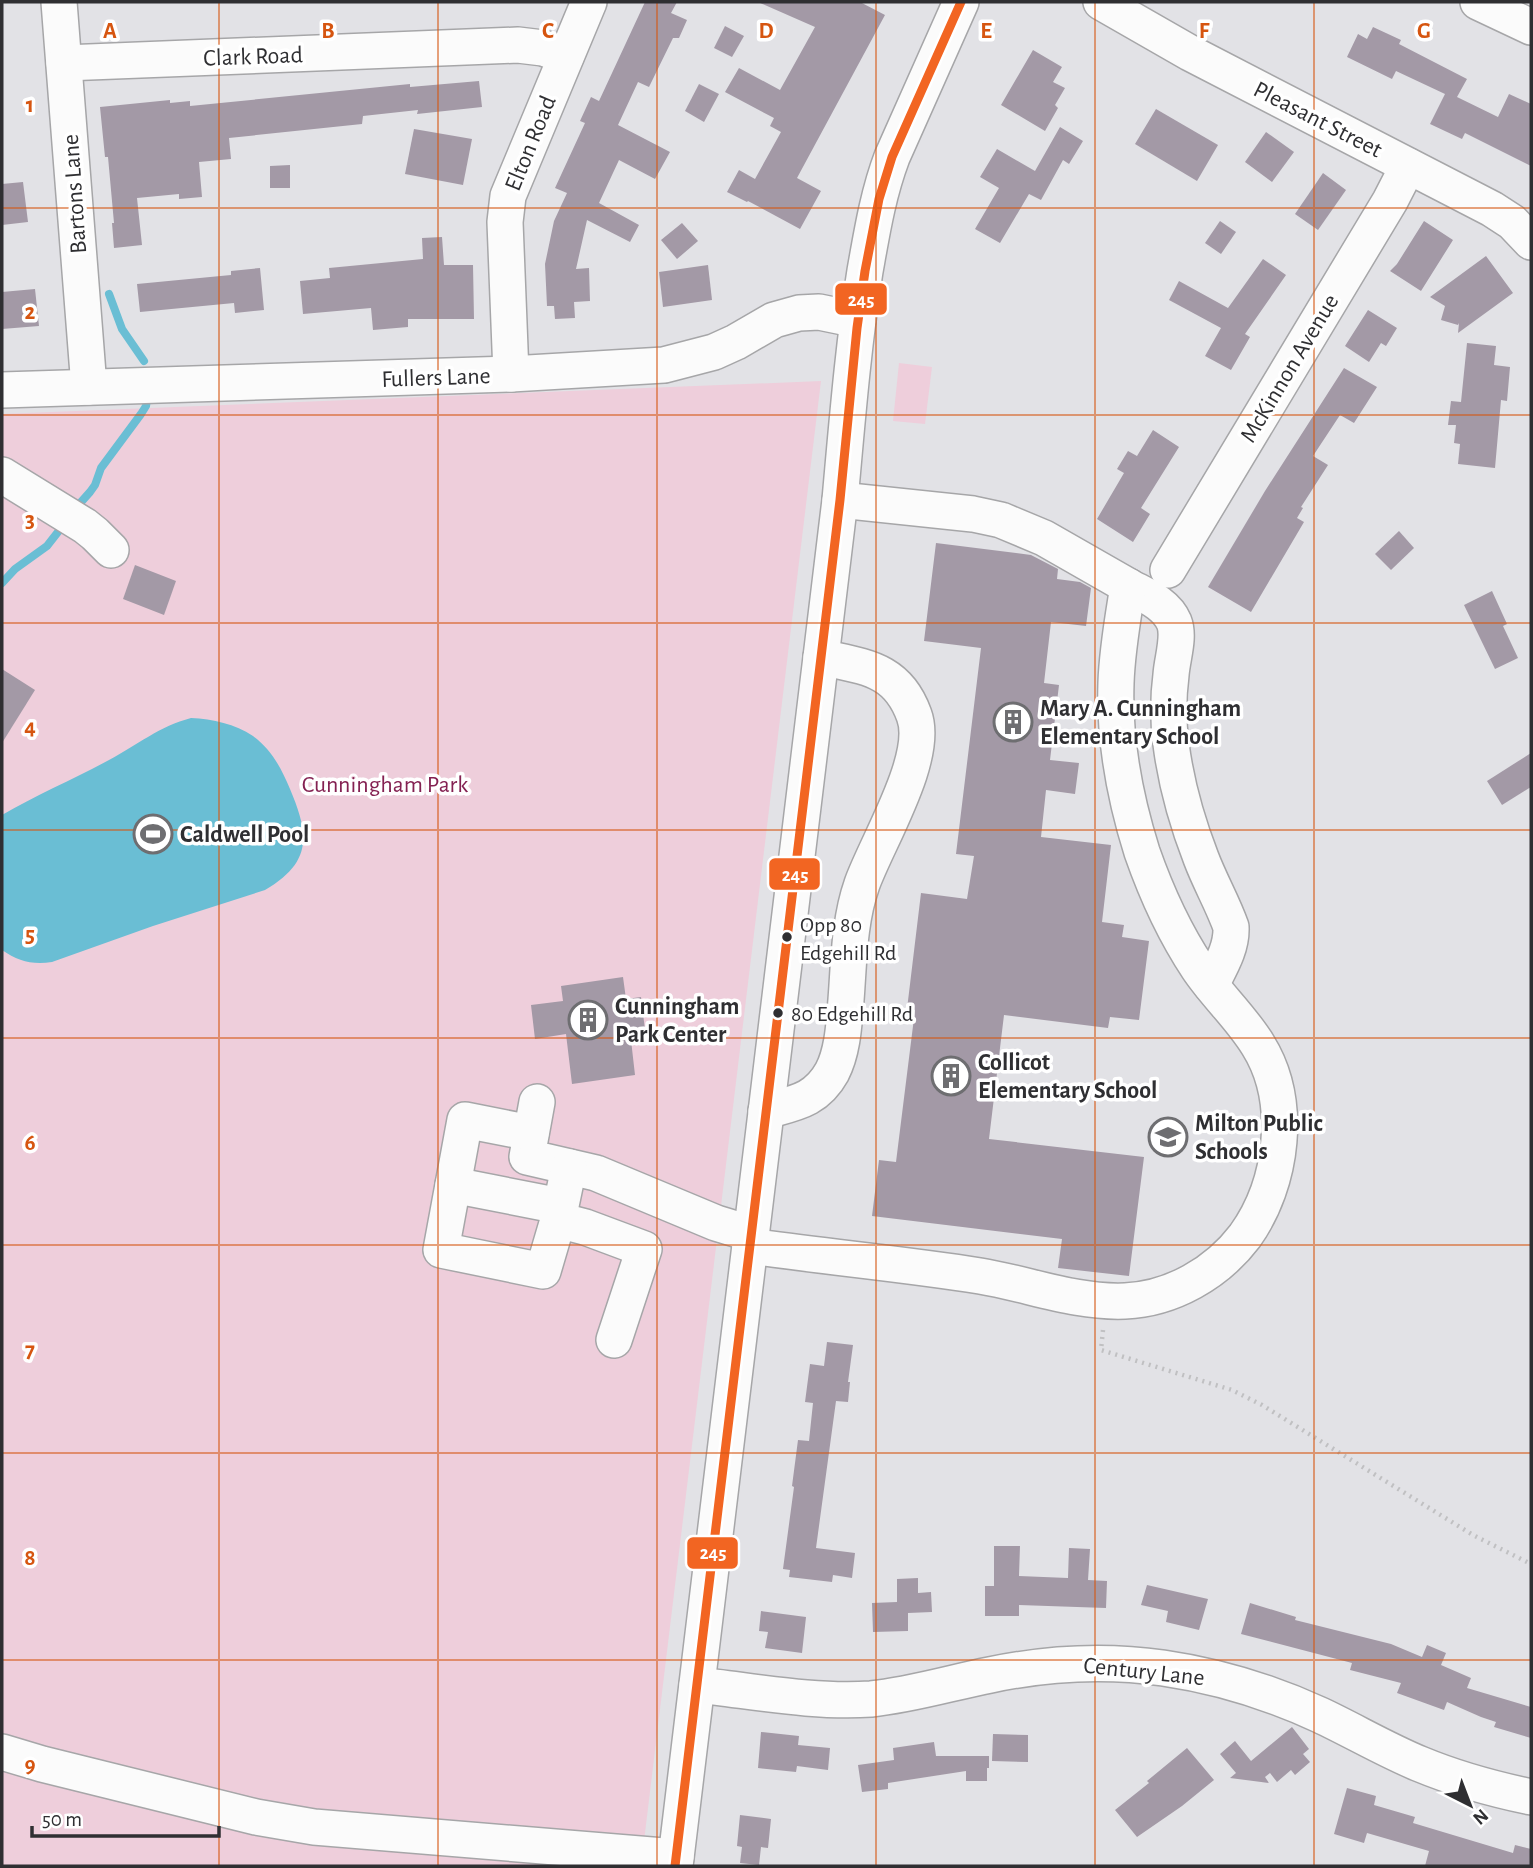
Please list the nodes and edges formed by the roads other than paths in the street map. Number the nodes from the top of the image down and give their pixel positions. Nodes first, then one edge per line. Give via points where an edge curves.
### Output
1 (59, 2) edge
2 (589, 2) edge
3 (961, 2) edge
4 (1101, 2) edge
5 (1478, 2) edge
6 (1531, 27) edge
7 (566, 56) junction
8 (64, 63) junction
9 (1408, 166) junction
10 (1528, 232) edge
11 (858, 320) junction
12 (511, 374) junction
13 (89, 387) junction
14 (2, 390) edge
15 (2, 475) edge
16 (840, 500) junction
17 (111, 551) dead end
18 (1168, 570) dead end
19 (1128, 586) junction
20 (821, 657) junction
21 (1211, 985) junction
22 (766, 1111) junction
23 (569, 1167) junction
24 (453, 1185) junction
25 (559, 1213) junction
26 (750, 1238) junction
27 (614, 1340) dead end
28 (697, 1685) junction
29 (2, 1752) edge
30 (1531, 1797) edge
31 (676, 1861) edge

1 - 8 street, Bartons Lane
2 - 7 street, Elton Road
3 - 11 street via 883,181
4 - 9 street, Pleasant Street
5 - 6 street
7 - 8 street, Clark Road via 518,45
7 - 12 street, Elton Road via 505,209
8 - 13 street, Bartons Lane
9 - 10 street, Pleasant Street
9 - 18 street, McKinnon Avenue
11 - 12 street, Fullers Lane via 799,313 774,320 714,352 664,365
11 - 16 street
12 - 13 street, Fullers Lane
13 - 14 street, Fullers Lane
15 - 17 street via 72,517
16 - 19 street via 1001,520 1044,538
16 - 20 street
19 - 21 street via 1116,687 1124,781 1157,891 1188,952
19 - 21 street via 1163,607 1175,623 1169,709 1174,762 1195,840 1231,927 1229,948
20 - 22 street
20 - 22 street via 872,669 892,679 915,717 917,735 905,784 852,919 845,1019 832,1072 806,1100
21 - 26 street via 1251,1034 1273,1076 1279,1139 1260,1212 1240,1242 1203,1275 1159,1296 1106,1301
22 - 26 street
23 - 24 street via 527,1157 534,1117 465,1120
23 - 25 street
23 - 26 street via 608,1177
24 - 25 street
24 - 25 street via 441,1250 543,1271
25 - 27 street via 644,1250
26 - 28 street
28 - 30 street, Century Lane via 846,1700 897,1696 1041,1666 1164,1668 1261,1691 1441,1772
28 - 31 street
29 - 31 street via 314,1827

